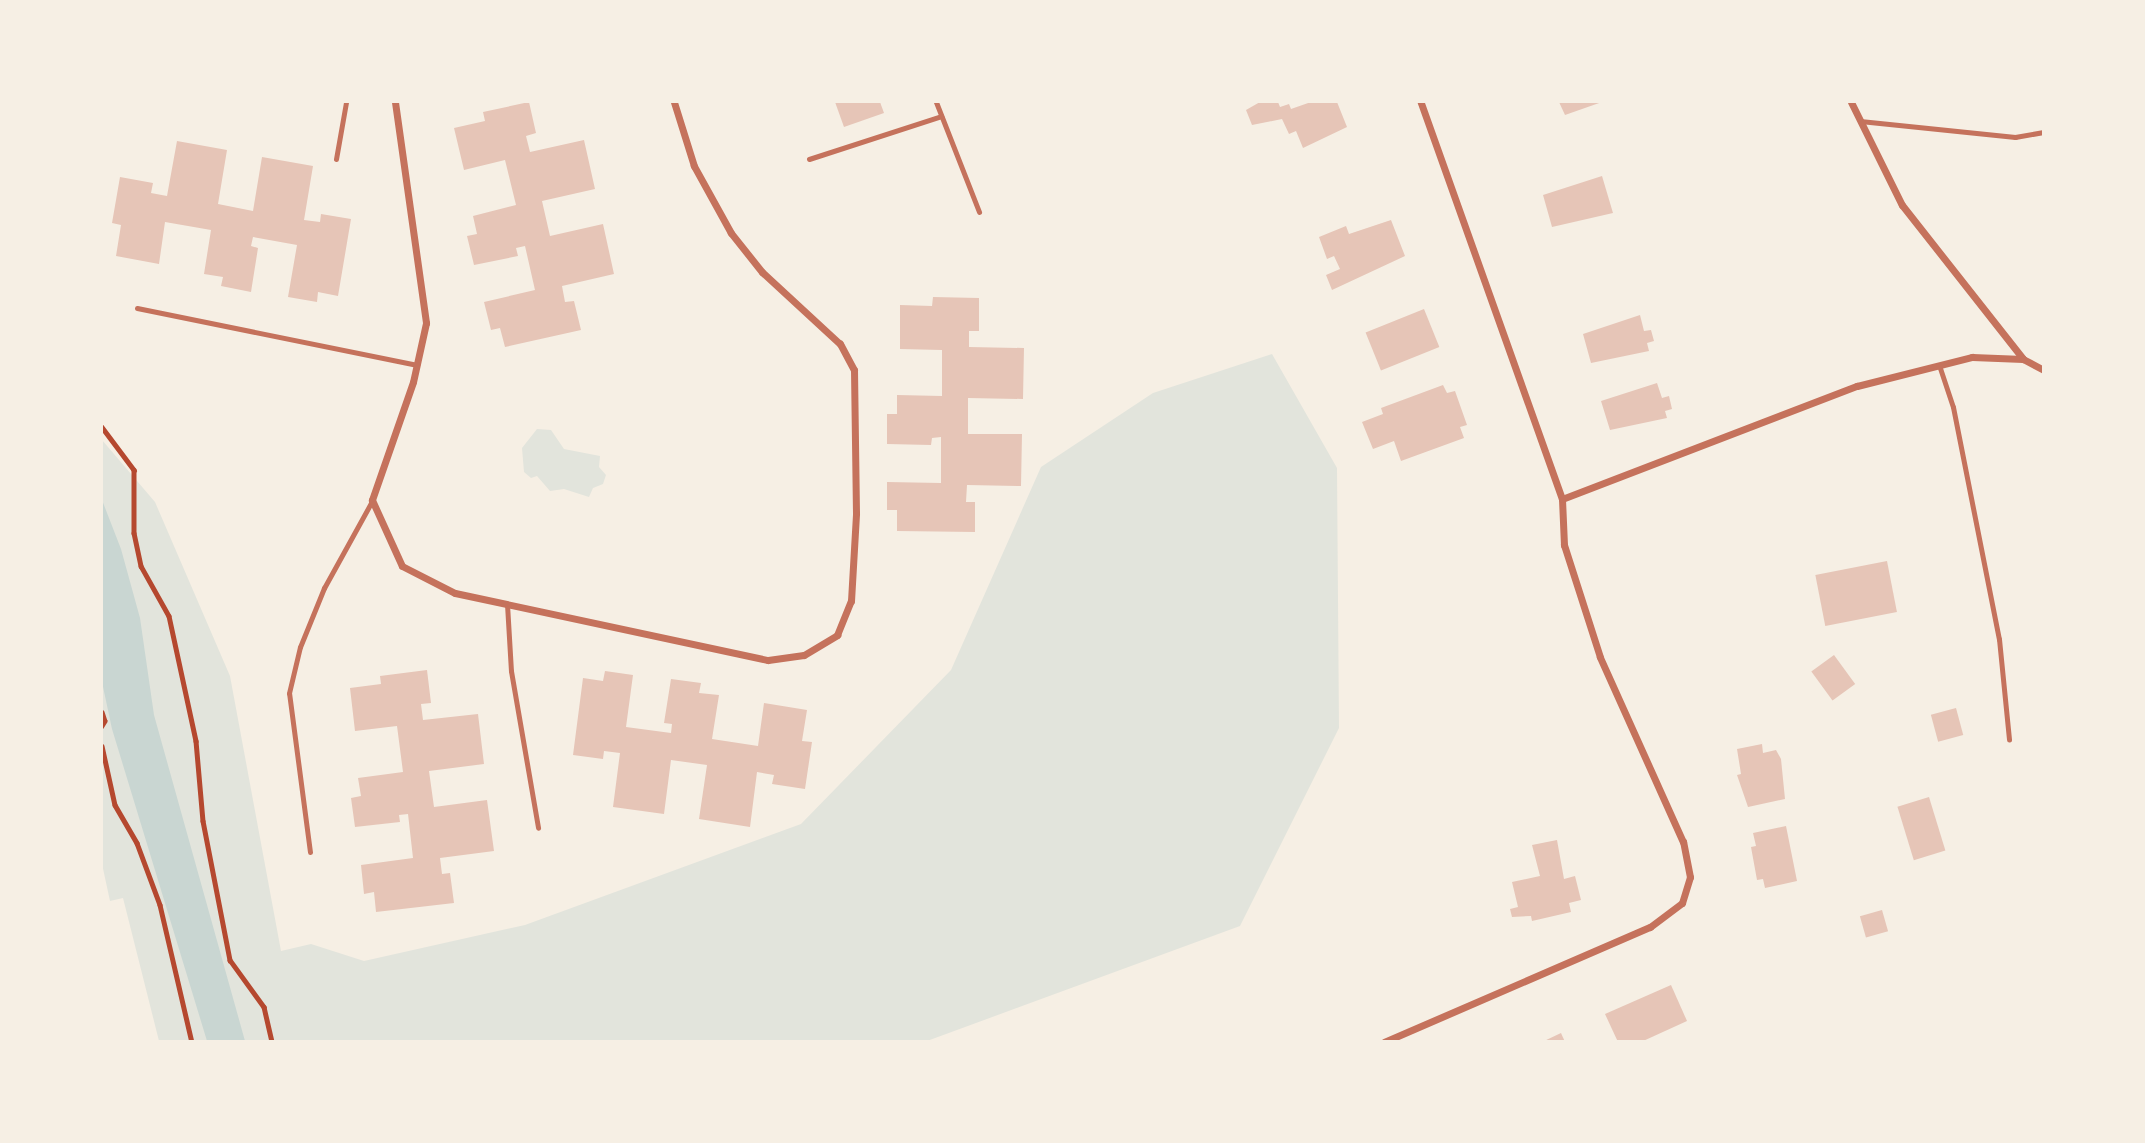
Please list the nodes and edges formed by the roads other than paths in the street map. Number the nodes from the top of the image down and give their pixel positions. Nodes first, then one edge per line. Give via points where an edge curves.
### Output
1 (346, 102) edge
2 (394, 102) edge
3 (674, 102) edge
4 (936, 102) edge
5 (1421, 102) edge
6 (1851, 102) edge
7 (941, 116) junction
8 (1860, 121) junction
9 (2043, 132) edge
10 (337, 159) dead end
11 (809, 159) dead end
12 (979, 212) dead end
13 (136, 308) dead end
14 (2023, 359) junction
15 (416, 365) junction
16 (1939, 365) junction
17 (2043, 370) edge
18 (1562, 499) junction
19 (372, 500) junction
20 (507, 604) junction
21 (2009, 740) dead end
22 (538, 828) dead end
23 (310, 852) dead end
24 (1384, 1041) edge

1 - 10 lane
2 - 15 street via 426,323
3 - 20 street via 694,166 731,233 762,272 840,344 854,370 856,513 851,601 837,635 804,655 768,660
4 - 7 lane
5 - 18 street
6 - 8 street
7 - 11 lane
7 - 12 lane
8 - 9 lane via 2015,137
8 - 14 street via 1902,205
13 - 15 lane
14 - 16 street via 1972,357
14 - 17 street
15 - 19 street
16 - 18 street via 1857,386
16 - 21 lane via 1952,407 1999,639
18 - 24 street via 1564,545 1600,657 1683,842 1690,877 1682,903 1650,927
19 - 20 street via 402,566 455,593
19 - 23 lane via 324,588 300,647 289,693
20 - 22 lane via 511,671

